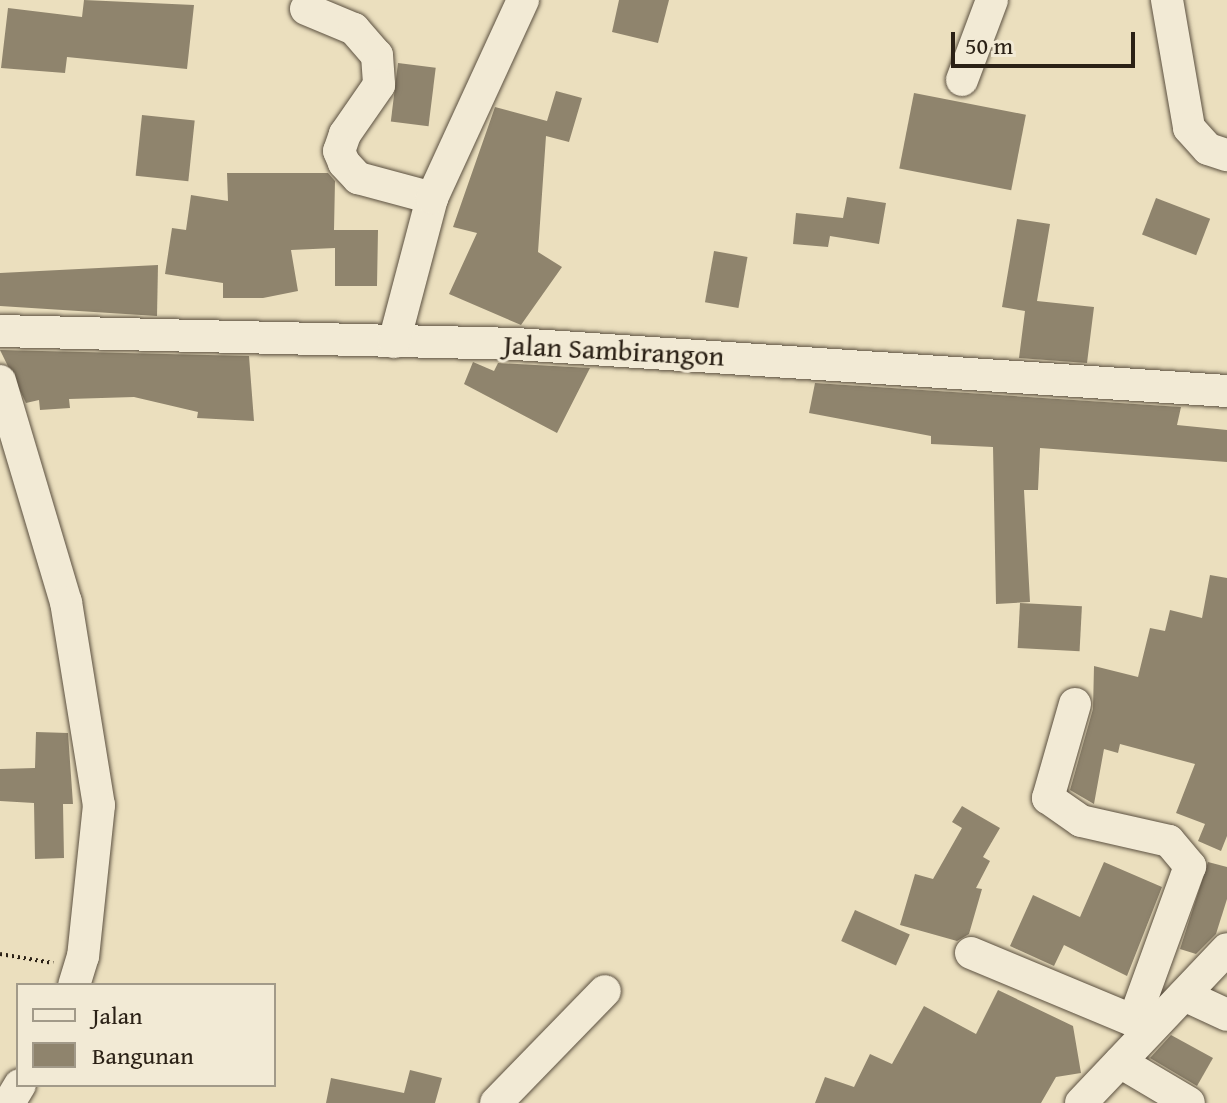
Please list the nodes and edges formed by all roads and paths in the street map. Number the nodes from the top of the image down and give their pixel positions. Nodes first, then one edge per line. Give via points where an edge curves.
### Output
1 (523, 0) edge
2 (992, 0) edge
3 (1167, 0) edge
4 (306, 9) dead end
5 (962, 80) dead end
6 (1227, 155) edge
7 (432, 198) junction
8 (0, 331) edge
9 (394, 342) junction
10 (0, 381) edge
11 (1227, 391) edge
12 (1075, 704) dead end
13 (1227, 949) edge
14 (971, 953) dead end
15 (0, 954) edge
16 (76, 977) edge
17 (605, 991) dead end
18 (1184, 995) junction
19 (1227, 1015) edge
20 (1141, 1023) junction
21 (1120, 1062) junction
22 (496, 1103) edge
23 (1081, 1103) edge
24 (1189, 1103) edge

1 - 7 street
2 - 5 street
3 - 6 street via 1189,128 1208,149
4 - 7 street via 354,29 377,55 379,85 345,134 339,151 344,163 358,178
7 - 9 street
8 - 9 street, Jalan Sambirangon
9 - 11 street, Jalan Sambirangon
10 - 16 street via 66,602 99,805
12 - 20 street via 1048,798 1081,821 1169,841 1190,866
13 - 18 street
14 - 20 street
15 - 16 path
17 - 22 street
18 - 19 street
18 - 20 street
20 - 21 street
21 - 23 street
21 - 24 street

